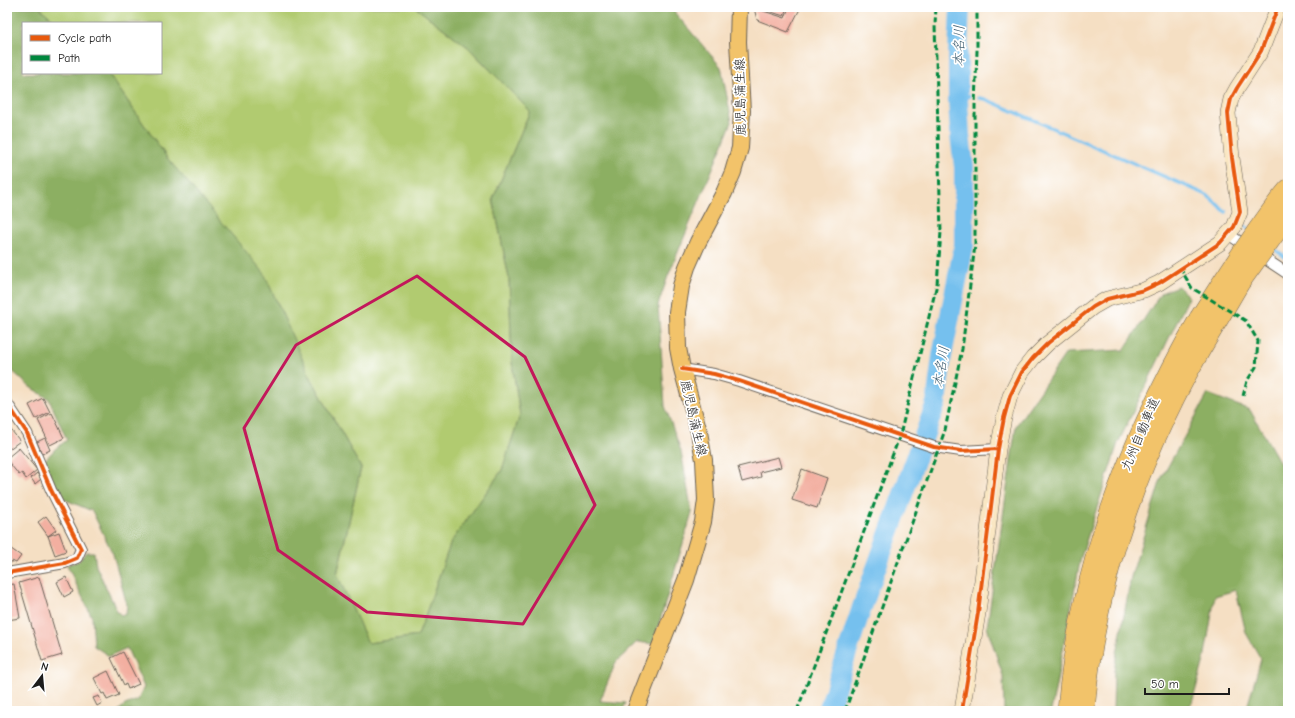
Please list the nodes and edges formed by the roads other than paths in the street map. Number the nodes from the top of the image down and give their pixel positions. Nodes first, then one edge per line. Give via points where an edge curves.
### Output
1 (739, 7) edge
2 (1278, 7) edge
3 (1285, 202) edge
4 (1228, 234) junction
5 (1288, 274) edge
6 (1206, 324) junction
7 (682, 369) junction
8 (7, 403) edge
9 (998, 449) junction
10 (7, 573) edge
11 (635, 711) edge
12 (962, 711) edge
13 (1068, 711) edge
14 (1085, 711) edge

1 - 7 main road, 鹿児島蒲生線 via 738,42 742,111 740,148 733,172 698,242 681,286 677,312 678,348
2 - 4 street via 1261,51 1231,99 1228,113 1240,212
3 - 6 highway, 九州自動車道, bridge via 1240,283
4 - 5 street
4 - 9 street via 1220,243 1159,283 1144,290 1107,299 1093,307 1048,343 1022,372 1010,396
6 - 13 highway, 九州自動車道 via 1174,361 1133,447 1106,520 1087,588 1076,643
6 - 14 highway, 九州自動車道 via 1193,362 1149,453 1116,546 1093,647
7 - 9 street via 739,381 934,447 961,451
7 - 11 main road, 鹿児島蒲生線 via 704,460 706,500 703,522 686,580
8 - 10 street via 27,433 51,490 81,549 77,558 65,563
9 - 12 street via 978,613

